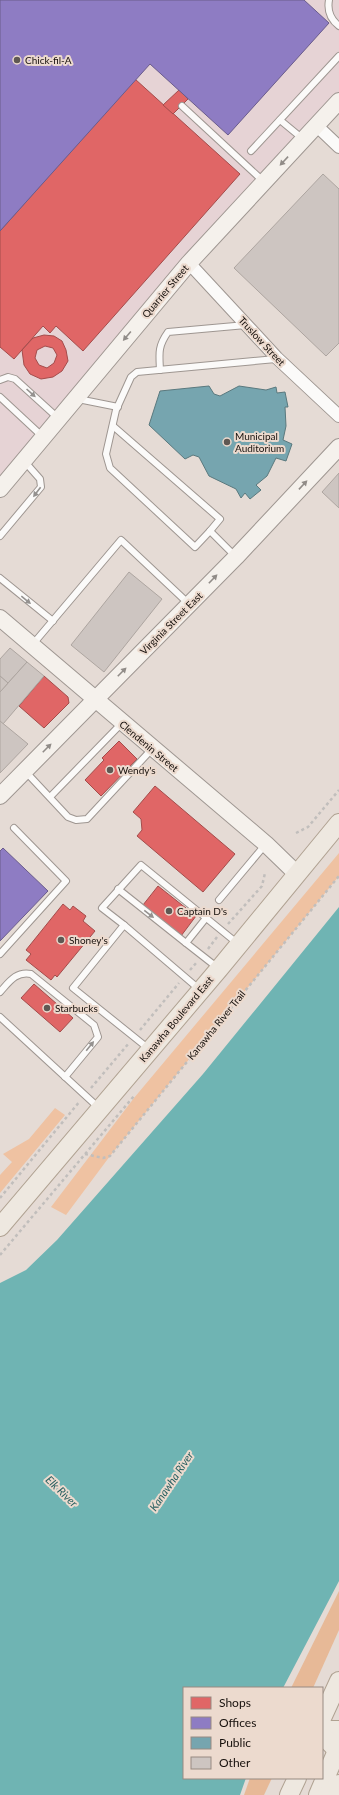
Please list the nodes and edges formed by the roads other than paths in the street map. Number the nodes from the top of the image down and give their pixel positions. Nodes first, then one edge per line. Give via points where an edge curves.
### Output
1 (329, 0) edge
2 (339, 26) edge
3 (339, 56) edge
4 (339, 101) edge
5 (182, 106) dead end
6 (280, 120) junction
7 (317, 126) junction
8 (304, 140) junction
9 (339, 147) edge
10 (251, 151) dead end
11 (265, 182) junction
12 (189, 262) junction
13 (246, 325) junction
14 (277, 358) junction
15 (160, 370) junction
16 (0, 380) edge
17 (0, 397) edge
18 (76, 398) junction
19 (118, 407) junction
20 (339, 416) edge
21 (59, 418) junction
22 (113, 426) junction
23 (43, 437) junction
24 (339, 448) edge
25 (24, 461) junction
26 (0, 489) edge
27 (210, 531) junction
28 (0, 536) edge
29 (236, 557) junction
30 (0, 578) edge
31 (190, 604) junction
32 (0, 618) edge
33 (53, 621) junction
34 (32, 646) junction
35 (95, 700) junction
36 (122, 723) junction
37 (152, 749) junction
38 (25, 771) junction
39 (0, 796) edge
40 (50, 797) junction
41 (339, 823) edge
42 (14, 828) dead end
43 (266, 844) junction
44 (298, 874) junction
45 (118, 890) junction
46 (219, 900) dead end
47 (206, 918) junction
48 (124, 925) junction
49 (186, 943) junction
50 (239, 945) junction
51 (0, 954) edge
52 (219, 969) junction
53 (200, 990) junction
54 (0, 992) edge
55 (0, 1017) edge
56 (150, 1050) junction
57 (65, 1077) junction
58 (100, 1108) junction
59 (6, 1220) edge
60 (339, 1681) edge
61 (323, 1716) edge
62 (323, 1730) edge
63 (339, 1730) edge
64 (323, 1736) edge
65 (338, 1749) edge
66 (297, 1779) edge
67 (339, 1784) edge
68 (289, 1795) edge
69 (318, 1795) edge
70 (326, 1795) edge

1 - 2 lane via 328,10 331,18
3 - 6 lane
4 - 7 main road, Quarrier Street
5 - 11 lane
6 - 8 lane
6 - 10 lane
7 - 8 main road, Quarrier Street
7 - 9 street
8 -> 11 main road, Quarrier Street
11 - 12 main road, Quarrier Street
12 - 13 street, Truslow Street
12 -> 18 main road, Quarrier Street
13 - 14 street, Truslow Street
13 - 15 lane via 168,332 159,350
14 - 15 lane
14 - 20 street, Truslow Street
15 - 19 lane via 137,372 131,377
16 -> 21 lane via 8,377 15,379
17 - 23 lane
18 - 19 lane
18 - 21 main road, Quarrier Street
19 - 22 lane
21 - 23 main road, Quarrier Street
22 - 27 lane via 220,519
22 - 27 lane via 106,454 110,468 195,547
23 - 25 main road, Quarrier Street
29 -> 24 main road, Virginia Street East
25 - 26 main road, Quarrier Street
25 -> 28 lane via 40,479 41,487
27 - 29 lane
31 -> 29 main road, Virginia Street East
30 -> 33 lane
31 - 33 lane via 121,540
35 -> 31 main road, Virginia Street East
32 - 34 main road, Clendenin Street
33 - 34 lane
34 - 35 main road, Clendenin Street
35 - 36 main road, Clendenin Street
38 -> 35 main road, Virginia Street East
36 - 37 main road, Clendenin Street
36 - 40 lane
37 - 40 lane via 87,819 76,820 68,817
37 - 43 main road, Clendenin Street
38 - 39 main road, Virginia Street East
38 - 40 lane
41 - 44 main road, Kanawha Boulevard East
42 - 51 lane via 66,881
43 - 44 main road, Clendenin Street
43 - 46 lane
44 - 50 main road, Kanawha Boulevard East
45 - 47 lane via 141,865
45 - 48 lane via 102,908
45 -> 49 lane
47 - 49 lane
47 - 50 lane
48 - 53 lane
48 - 56 lane via 73,988
49 - 52 lane
50 - 52 main road, Kanawha Boulevard East
52 - 53 main road, Kanawha Boulevard East
53 - 56 main road, Kanawha Boulevard East
57 -> 54 lane via 98,1037 94,1025 31,974 15,976
55 - 57 lane
56 - 58 main road, Kanawha Boulevard East
57 - 58 lane
58 - 59 main road, Kanawha Boulevard East
60 - 61 main road
62 - 63 main road
64 - 65 main road
65 - 69 main road
66 - 68 main road
67 - 70 main road

